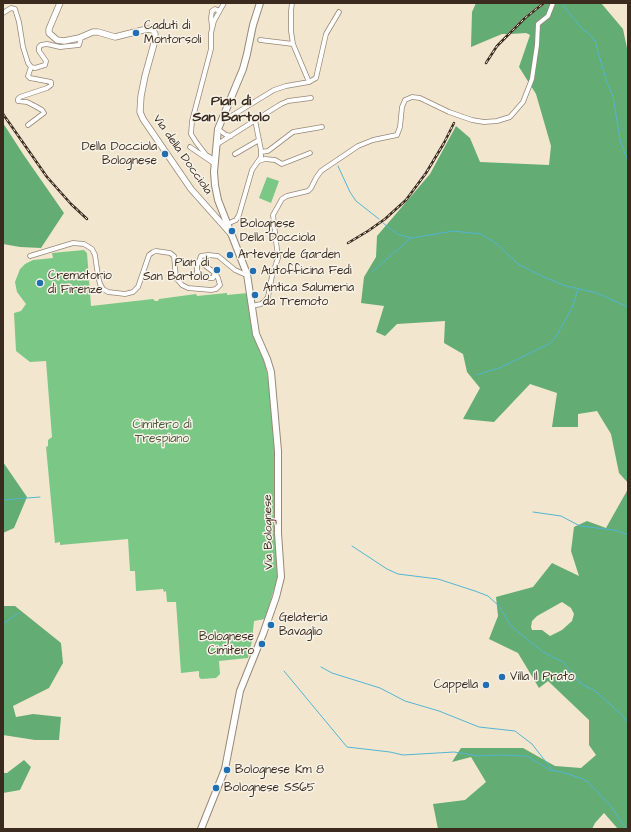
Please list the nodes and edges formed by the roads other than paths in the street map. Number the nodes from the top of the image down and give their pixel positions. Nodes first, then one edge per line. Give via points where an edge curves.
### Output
1 (60, 3) edge
2 (224, 3) edge
3 (260, 3) edge
4 (292, 3) edge
5 (553, 3) edge
6 (339, 12) dead end
7 (3, 13) edge
8 (81, 38) junction
9 (260, 40) dead end
10 (292, 44) junction
11 (31, 67) junction
12 (309, 82) junction
13 (311, 98) dead end
14 (222, 119) junction
15 (255, 120) junction
16 (28, 125) dead end
17 (322, 127) dead end
18 (218, 129) junction
19 (231, 136) junction
20 (259, 140) junction
21 (216, 146) junction
22 (190, 147) dead end
23 (261, 152) junction
24 (310, 153) dead end
25 (235, 154) dead end
26 (259, 161) junction
27 (215, 162) junction
28 (227, 224) junction
29 (231, 234) junction
30 (30, 256) dead end
31 (200, 260) junction
32 (215, 273) junction
33 (248, 274) junction
34 (252, 306) junction
35 (201, 829) edge

1 - 8 street, Via della Docciola via 52,19 49,33 57,40
2 - 27 street via 212,30 211,49 192,121 191,134 206,155
3 - 14 main road, Via Bolognese via 248,54
4 - 10 street
5 - 34 street via 548,16 538,24 530,84 522,102 510,117 497,121 472,120 412,97 406,100 402,107 397,135 361,145 321,171 308,191 282,199 273,215 278,258 268,297 261,304
6 - 12 street via 326,34 316,78
7 - 11 street via 10,8 15,9 23,47
8 - 11 street via 79,45 41,45 39,51 46,61 45,65
8 - 29 street, Via della Docciola via 93,32 115,37 147,29 153,30 155,40 145,76 140,112 192,189
9 - 10 street
10 - 12 street
11 - 16 street via 28,76 30,78 51,82 51,85 18,99 44,113
12 - 14 street via 274,90 228,118
13 - 15 street via 288,101
14 - 18 main road, Via Bolognese
15 - 19 street
15 - 20 street
17 - 23 street via 293,132 268,151
18 - 19 street
18 - 21 main road, Via Bolognese
19 - 21 street
20 - 23 street
20 - 25 street
21 - 27 main road, Via Bolognese
22 - 27 street
23 - 26 street
24 - 26 street via 282,164 275,160
26 - 28 street via 252,170 239,215 236,220
27 - 28 main road, Via Bolognese via 215,185
28 - 29 main road, Via Bolognese
29 - 33 main road, Via Bolognese
30 - 32 street via 73,243 84,244 92,249 95,255 103,289 115,294 133,292 138,287 149,255 156,251 174,256 176,278 188,288 216,289 220,282
31 - 32 street
31 - 32 street via 197,266 200,274 213,278
31 - 33 street via 201,256 218,256 238,272
33 - 34 main road, Via Bolognese
34 - 35 main road, Via Bolognese via 256,334 267,359 272,386 278,451 281,577 263,634 240,691 225,769

